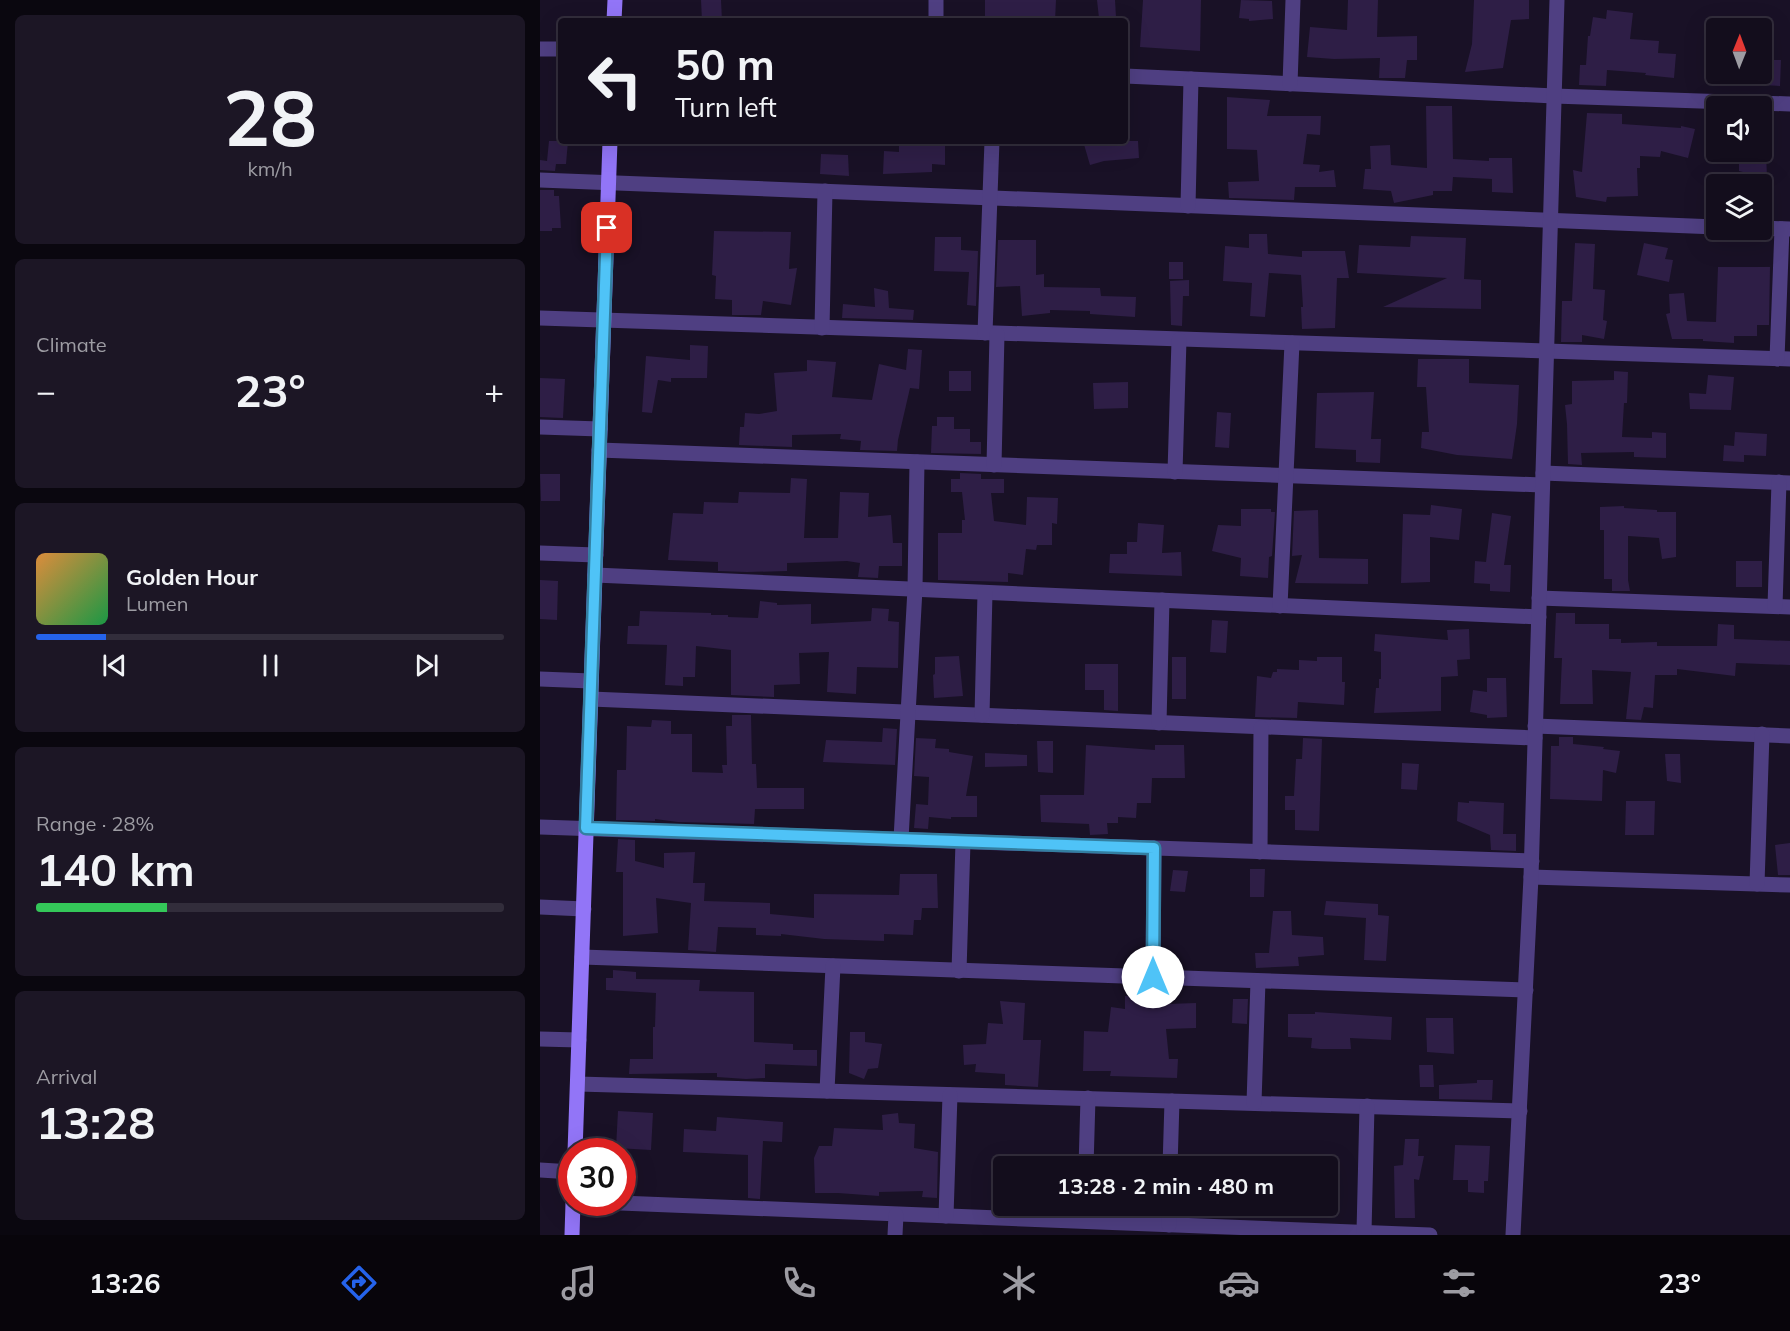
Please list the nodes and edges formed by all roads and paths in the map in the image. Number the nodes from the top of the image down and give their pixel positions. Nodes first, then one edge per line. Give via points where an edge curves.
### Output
1 (615, 0) edge
2 (936, 0) edge
3 (1293, 0) edge
4 (1557, 0) edge
5 (614, 18) edge
6 (936, 18) edge
7 (540, 49) edge
8 (558, 50) edge
9 (1128, 76) edge
10 (1191, 79) junction
11 (1290, 84) junction
12 (1554, 96) junction
13 (1790, 104) edge
14 (610, 144) edge
15 (992, 144) edge
16 (540, 180) edge
17 (608, 182) junction
18 (825, 191) junction
19 (989, 196) junction
20 (1188, 206) junction
21 (1550, 221) junction
22 (1706, 227) edge
23 (1786, 229) edge
24 (540, 318) edge
25 (604, 321) junction
26 (822, 328) junction
27 (991, 333) junction
28 (1179, 340) junction
29 (1292, 343) junction
30 (1546, 352) junction
31 (1783, 359) edge
32 (540, 427) edge
33 (600, 429) junction
34 (599, 450) junction
35 (917, 462) junction
36 (994, 465) junction
37 (1175, 472) junction
38 (1285, 476) junction
39 (1543, 479) junction
40 (1784, 482) edge
41 (540, 553) edge
42 (596, 555) junction
43 (595, 575) junction
44 (915, 590) junction
45 (985, 592) junction
46 (1539, 598) junction
47 (1162, 600) junction
48 (1280, 606) junction
49 (1783, 607) edge
50 (1539, 617) junction
51 (540, 679) edge
52 (591, 681) junction
53 (591, 699) junction
54 (909, 712) junction
55 (982, 716) junction
56 (1159, 723) junction
57 (1261, 728) junction
58 (1535, 732) junction
59 (1762, 734) junction
60 (1790, 736) edge
61 (540, 827) edge
62 (586, 828) junction
63 (901, 839) junction
64 (963, 842) junction
65 (1154, 848) junction
66 (1260, 852) junction
67 (1532, 861) junction
68 (1531, 878) junction
69 (1757, 884) junction
70 (1790, 885) edge
71 (540, 908) edge
72 (584, 909) junction
73 (582, 957) junction
74 (833, 966) junction
75 (960, 971) junction
76 (1153, 977) junction
77 (1258, 981) junction
78 (1526, 990) junction
79 (540, 1039) edge
80 (579, 1040) junction
81 (578, 1084) junction
82 (827, 1091) junction
83 (950, 1095) junction
84 (1088, 1098) junction
85 (1172, 1101) junction
86 (1254, 1103) junction
87 (1367, 1106) junction
88 (1520, 1111) junction
89 (576, 1138) edge
90 (1086, 1156) edge
91 (1170, 1156) edge
92 (540, 1170) edge
93 (558, 1171) edge
94 (636, 1204) edge
95 (896, 1215) junction
96 (993, 1215) edge
97 (573, 1216) edge
98 (946, 1216) junction
99 (1099, 1216) edge
100 (1169, 1216) edge
101 (1169, 1225) junction
102 (1262, 1232) edge
103 (1364, 1232) junction
104 (572, 1235) edge
105 (895, 1235) edge
106 (1430, 1235) edge
107 (1513, 1235) edge

1 - 5 street
2 - 6 street
3 - 11 street
4 - 12 street
7 - 8 street
9 - 10 street
10 - 11 street
10 - 20 street
11 - 12 street
12 - 13 street
12 - 21 street
14 - 17 street
15 - 19 street
16 - 17 street
17 - 18 street
17 - 25 street
18 - 19 street
18 - 26 street
19 - 20 street
19 - 27 street
20 - 21 street
21 - 22 street
21 - 30 street
23 - 31 street
24 - 25 street
25 - 26 street
25 - 33 street
26 - 27 street
27 - 28 street
27 - 36 street
28 - 29 street
28 - 37 street
29 - 30 street
29 - 38 street
30 - 31 street
30 - 39 street
32 - 33 street
33 - 34 street
34 - 35 street
34 - 42 street
35 - 36 street
35 - 44 street
36 - 37 street
37 - 38 street
38 - 39 street
38 - 48 street
39 - 40 street
39 - 46 street
40 - 49 street
41 - 42 street
42 - 43 street
43 - 44 street
43 - 52 street
44 - 45 street
44 - 54 street
45 - 47 street
45 - 55 street
46 - 49 street
46 - 50 street
47 - 48 street
47 - 56 street
48 - 50 street
50 - 58 street
51 - 52 street
52 - 53 street
53 - 54 street
53 - 62 street
54 - 55 street
54 - 63 street
55 - 56 street
56 - 57 street
57 - 58 street
57 - 66 street
58 - 59 street
58 - 67 street
59 - 60 street
59 - 69 street
61 - 62 street
62 - 63 street
62 - 72 street
63 - 64 street
64 - 65 street
64 - 75 street
65 - 66 street
65 - 76 street
66 - 67 street
67 - 68 street
68 - 69 street
68 - 78 street
69 - 70 street
71 - 72 street
72 - 73 street
73 - 74 street
73 - 80 street
74 - 75 street
74 - 82 street
75 - 76 street
76 - 77 street
77 - 78 street
77 - 86 street
78 - 88 street
79 - 80 street
80 - 81 street
81 - 82 street
81 - 89 street
82 - 83 street
83 - 84 street
83 - 98 street
84 - 85 street
84 - 90 street
85 - 86 street
85 - 91 street
86 - 87 street
87 - 88 street
87 - 103 street
88 - 107 street
92 - 93 street
94 - 95 street
95 - 98 street
95 - 105 street
96 - 98 street
97 - 104 street
99 - 101 street
100 - 101 street
101 - 102 street
102 - 103 street
103 - 106 street

